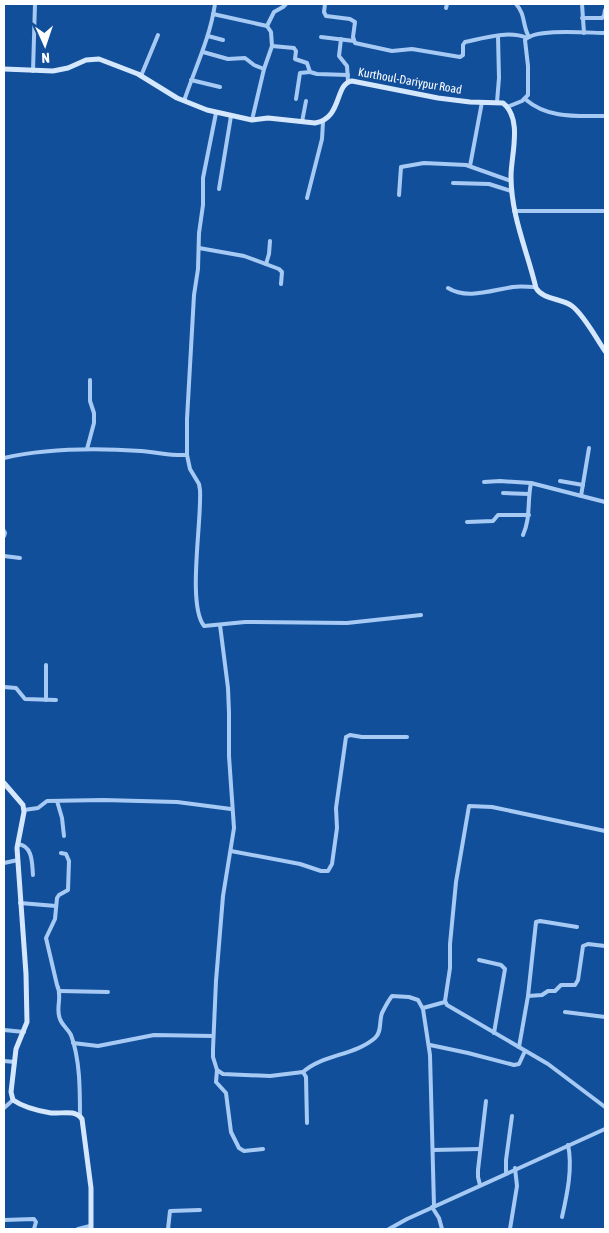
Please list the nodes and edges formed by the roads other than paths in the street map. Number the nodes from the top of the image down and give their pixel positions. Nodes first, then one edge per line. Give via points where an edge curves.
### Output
1 (35, 4) edge
2 (214, 4) edge
3 (286, 4) edge
4 (325, 4) edge
5 (516, 4) edge
6 (582, 4) edge
7 (605, 10) edge
8 (213, 14) junction
9 (582, 18) junction
10 (267, 26) junction
11 (584, 33) junction
12 (605, 33) edge
13 (158, 35) dead end
14 (208, 36) junction
15 (498, 36) junction
16 (321, 37) dead end
17 (528, 37) junction
18 (340, 39) junction
19 (223, 40) dead end
20 (354, 41) junction
21 (272, 46) junction
22 (203, 52) junction
23 (264, 69) junction
24 (4, 70) edge
25 (33, 71) junction
26 (310, 72) junction
27 (141, 76) junction
28 (348, 78) junction
29 (191, 80) junction
30 (220, 87) dead end
31 (296, 99) dead end
32 (525, 99) junction
33 (184, 101) junction
34 (306, 101) dead end
35 (482, 102) junction
36 (498, 102) junction
37 (507, 107) junction
38 (216, 113) junction
39 (231, 116) junction
40 (605, 116) edge
41 (252, 120) junction
42 (302, 122) junction
43 (323, 122) junction
44 (470, 166) junction
45 (511, 181) junction
46 (453, 183) dead end
47 (219, 189) dead end
48 (511, 191) junction
49 (399, 195) dead end
50 (307, 198) dead end
51 (514, 211) junction
52 (605, 211) edge
53 (270, 242) dead end
54 (199, 248) junction
55 (266, 264) junction
56 (281, 284) dead end
57 (536, 286) junction
58 (448, 288) dead end
59 (605, 351) edge
60 (90, 380) dead end
61 (589, 448) dead end
62 (88, 449) junction
63 (187, 456) junction
64 (4, 458) edge
65 (560, 481) dead end
66 (484, 482) dead end
67 (531, 483) junction
68 (583, 485) junction
69 (503, 493) dead end
70 (529, 494) junction
71 (582, 496) junction
72 (605, 502) edge
73 (529, 515) junction
74 (467, 522) dead end
75 (4, 531) edge
76 (523, 535) dead end
77 (4, 536) edge
78 (4, 556) edge
79 (20, 558) dead end
80 (421, 615) dead end
81 (220, 625) junction
82 (46, 665) dead end
83 (4, 686) edge
84 (46, 700) junction
85 (56, 700) dead end
86 (407, 737) dead end
87 (4, 784) edge
88 (57, 801) junction
89 (231, 809) junction
90 (24, 810) junction
91 (605, 830) edge
92 (64, 836) dead end
93 (18, 844) junction
94 (231, 852) junction
95 (61, 853) dead end
96 (18, 860) junction
97 (4, 863) edge
98 (33, 875) dead end
99 (20, 903) junction
100 (56, 906) junction
101 (577, 927) dead end
102 (605, 946) edge
103 (479, 960) dead end
104 (60, 991) junction
105 (108, 992) dead end
106 (528, 996) junction
107 (445, 1002) junction
108 (423, 1008) junction
109 (565, 1012) dead end
110 (605, 1017) edge
111 (4, 1030) edge
112 (24, 1032) junction
113 (494, 1032) junction
114 (213, 1036) junction
115 (73, 1043) junction
116 (430, 1045) junction
117 (519, 1047) junction
118 (525, 1050) junction
119 (4, 1061) edge
120 (15, 1062) junction
121 (217, 1070) junction
122 (302, 1072) junction
123 (12, 1100) junction
124 (486, 1101) dead end
125 (605, 1107) edge
126 (4, 1108) edge
127 (80, 1116) junction
128 (512, 1116) dead end
129 (307, 1123) dead end
130 (605, 1129) edge
131 (568, 1145) junction
132 (263, 1149) dead end
133 (480, 1149) junction
134 (433, 1150) junction
135 (515, 1168) junction
136 (506, 1173) junction
137 (480, 1185) junction
138 (434, 1209) junction
139 (200, 1210) dead end
140 (562, 1217) dead end
141 (4, 1220) edge
142 (91, 1227) edge
143 (394, 1228) edge
144 (34, 1229) edge
145 (78, 1229) edge
146 (168, 1229) edge
147 (389, 1229) edge
148 (442, 1229) edge
149 (512, 1229) edge

1 - 25 street
2 - 8 street
3 - 10 street via 274,12
4 - 20 street via 326,16 355,22
5 - 17 street via 524,17
6 - 9 street
7 - 9 street via 602,18
8 - 10 street
8 - 14 street
9 - 11 street
10 - 21 street
11 - 12 street
11 - 17 street
13 - 27 street
14 - 19 street
14 - 22 street
15 - 17 street
15 - 20 street via 465,42 460,57 412,49 392,51
15 - 36 street
16 - 18 street
17 - 32 street via 528,91
18 - 20 street
18 - 28 street via 339,56 346,64
21 - 23 street
21 - 26 street via 294,48 295,59 307,63
22 - 23 street via 245,58
22 - 29 street
23 - 41 street
24 - 25 street
25 - 27 street via 60,70 86,60 99,59
26 - 28 street
26 - 31 street via 300,73
27 - 33 street
28 - 35 street, Kurthoul-Dariypur Road via 438,98
28 - 43 street, Kurthoul-Dariypur Road via 332,115
29 - 30 street
29 - 33 street
32 - 37 street
32 - 40 street via 536,108 552,114
33 - 38 street
34 - 42 street
35 - 36 street, Kurthoul-Dariypur Road
35 - 44 street
36 - 37 street, Kurthoul-Dariypur Road
37 - 45 street via 514,128
38 - 39 street
38 - 54 street via 203,178
39 - 41 street
39 - 47 street
41 - 42 street via 268,118
42 - 43 street
43 - 50 street via 322,139
44 - 45 street
44 - 49 street via 428,163 403,166
45 - 48 street
46 - 48 street via 489,184
48 - 51 street
51 - 52 street
51 - 57 street
53 - 55 street
54 - 55 street via 244,256
54 - 63 street
55 - 56 street via 281,270
57 - 58 street via 478,293 458,293
57 - 59 street via 538,292 575,309
60 - 62 street via 94,423
61 - 68 street
62 - 63 street
62 - 64 street
63 - 81 street via 200,490 195,583 200,618 204,626
65 - 68 street
66 - 67 street
67 - 70 street
67 - 71 street
68 - 71 street
69 - 70 street
70 - 73 street
71 - 72 street
73 - 74 street via 498,515 492,521
73 - 76 street
75 - 77 street
78 - 79 street
80 - 81 street via 347,623
81 - 89 street via 230,713
82 - 84 street
83 - 84 street via 16,688 25,699
84 - 85 street
86 - 94 street via 346,737 336,808 337,828 332,864 328,870
87 - 90 street
88 - 89 street via 145,800
88 - 90 street
88 - 92 street
89 - 94 street via 234,828
90 - 93 street
91 - 107 street via 469,806 456,882
93 - 96 street
93 - 98 street via 28,849
94 - 114 street via 223,896
95 - 100 street via 68,856 69,882 68,890 59,895
96 - 97 street
96 - 99 street
99 - 100 street
99 - 112 street via 26,984 27,1022
100 - 104 street via 46,938
101 - 106 street via 536,922
102 - 106 street via 583,946 575,985 561,985 555,991
103 - 113 street via 505,969
104 - 105 street
104 - 115 street via 59,1018 70,1032
106 - 117 street
107 - 108 street
107 - 113 street
108 - 116 street
108 - 122 street via 413,998 392,996 382,1014 376,1037 360,1048 312,1064
109 - 110 street
111 - 112 street
112 - 120 street via 16,1048
113 - 117 street
114 - 115 street via 154,1035 98,1046
114 - 121 street
115 - 127 street
116 - 118 street via 514,1065 520,1063
116 - 134 street
117 - 118 street
118 - 125 street
119 - 120 street
120 - 123 street
121 - 122 street via 223,1074 259,1076
121 - 132 street via 216,1082 226,1093 231,1132 239,1148 244,1151
122 - 129 street via 306,1077
123 - 126 street
123 - 127 street via 51,1113 71,1112
124 - 133 street
127 - 142 street via 91,1188
128 - 136 street
130 - 131 street
131 - 135 street
131 - 140 street via 568,1184
133 - 134 street
133 - 137 street via 477,1174
134 - 138 street
135 - 136 street
135 - 149 street via 518,1186
136 - 137 street
137 - 138 street
138 - 143 street
138 - 148 street
139 - 146 street via 170,1211
141 - 144 street via 34,1219
142 - 145 street
143 - 147 street

